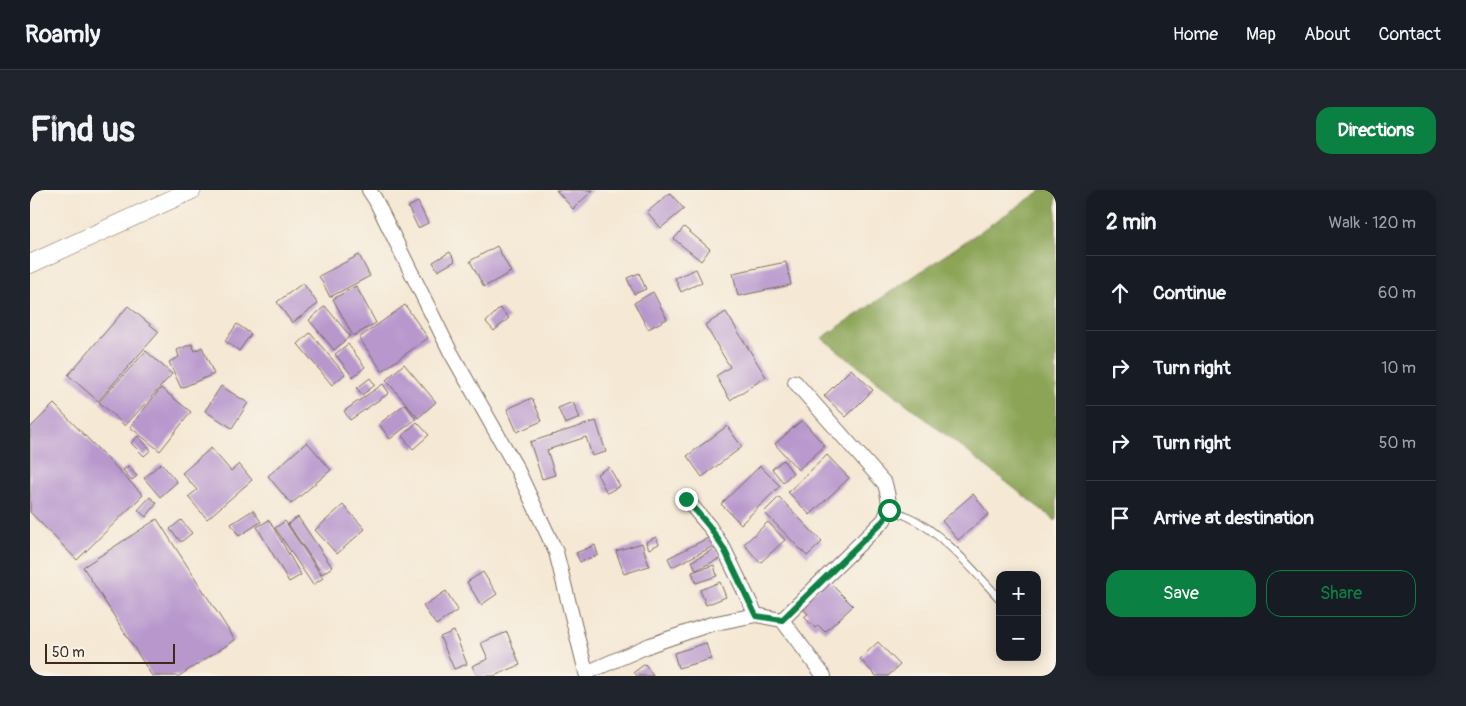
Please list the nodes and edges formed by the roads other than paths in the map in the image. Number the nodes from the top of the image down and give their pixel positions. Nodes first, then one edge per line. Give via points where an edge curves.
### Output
1 (192, 190) edge
2 (369, 190) edge
3 (30, 264) edge
4 (795, 382) dead end
5 (686, 499) dead end
6 (889, 510) junction
7 (996, 595) edge
8 (756, 616) junction
9 (782, 620) junction
10 (586, 674) edge
11 (824, 676) edge

1 - 3 street
2 - 10 street via 450,351 517,469 556,552
4 - 6 street via 885,484
5 - 8 street via 724,549
6 - 7 lane via 908,516 951,548
6 - 9 street via 884,520
8 - 9 street
8 - 10 street via 711,624 650,645
9 - 11 street

